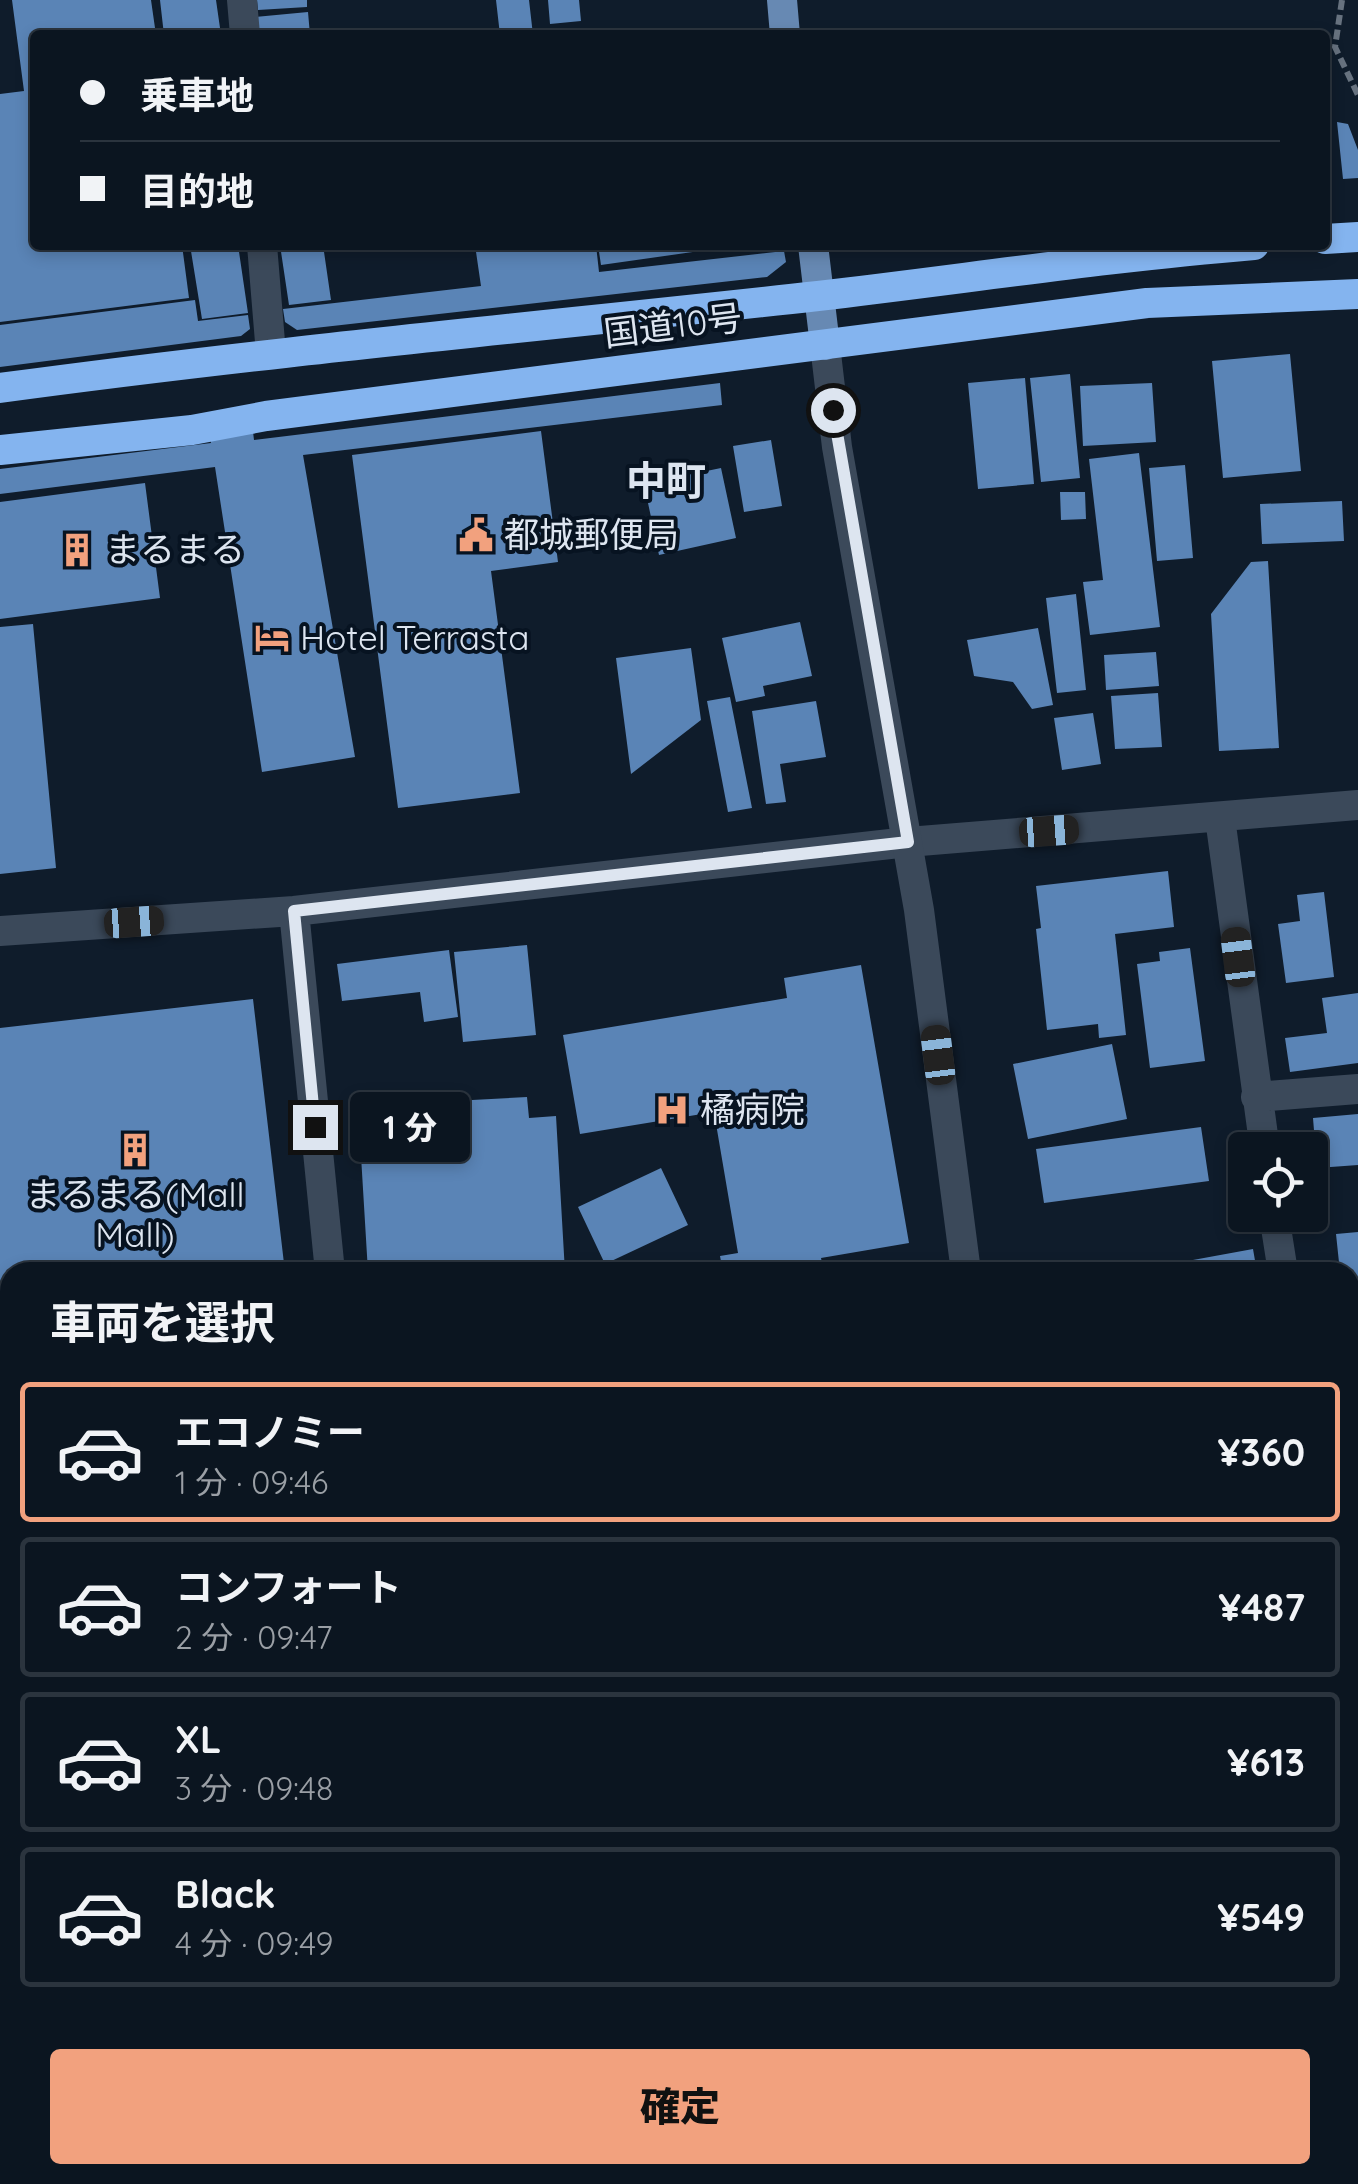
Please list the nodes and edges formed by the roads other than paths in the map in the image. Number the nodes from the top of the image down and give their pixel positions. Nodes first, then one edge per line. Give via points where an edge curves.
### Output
1 (242, 0) edge
2 (782, 0) edge
3 (245, 30) edge
4 (785, 30) edge
5 (1358, 236) edge
6 (1330, 239) edge
7 (262, 250) edge
8 (814, 250) edge
9 (1194, 250) edge
10 (1358, 294) edge
11 (820, 296) junction
12 (825, 345) junction
13 (271, 354) junction
14 (0, 388) edge
15 (0, 450) edge
16 (1358, 804) edge
17 (1220, 818) junction
18 (908, 842) junction
19 (294, 911) junction
20 (0, 931) edge
21 (1358, 1089) edge
22 (1256, 1097) junction
23 (1261, 1132) edge
24 (1277, 1232) edge
25 (329, 1262) edge
26 (965, 1262) edge
27 (1281, 1262) edge

1 - 3 street
2 - 4 main road
5 - 6 highway
7 - 13 street
8 - 11 main road
9 - 11 highway, 国道10号
10 - 12 highway, 国道10号 via 1147,302
11 - 12 main road
11 - 13 highway, 国道10号
12 - 15 highway, 国道10号
12 - 18 street
13 - 14 highway, 国道10号
16 - 17 street
17 - 18 street
17 - 22 street
18 - 19 street
18 - 26 street
19 - 20 street
19 - 25 street
21 - 22 street
22 - 23 street
24 - 27 street

